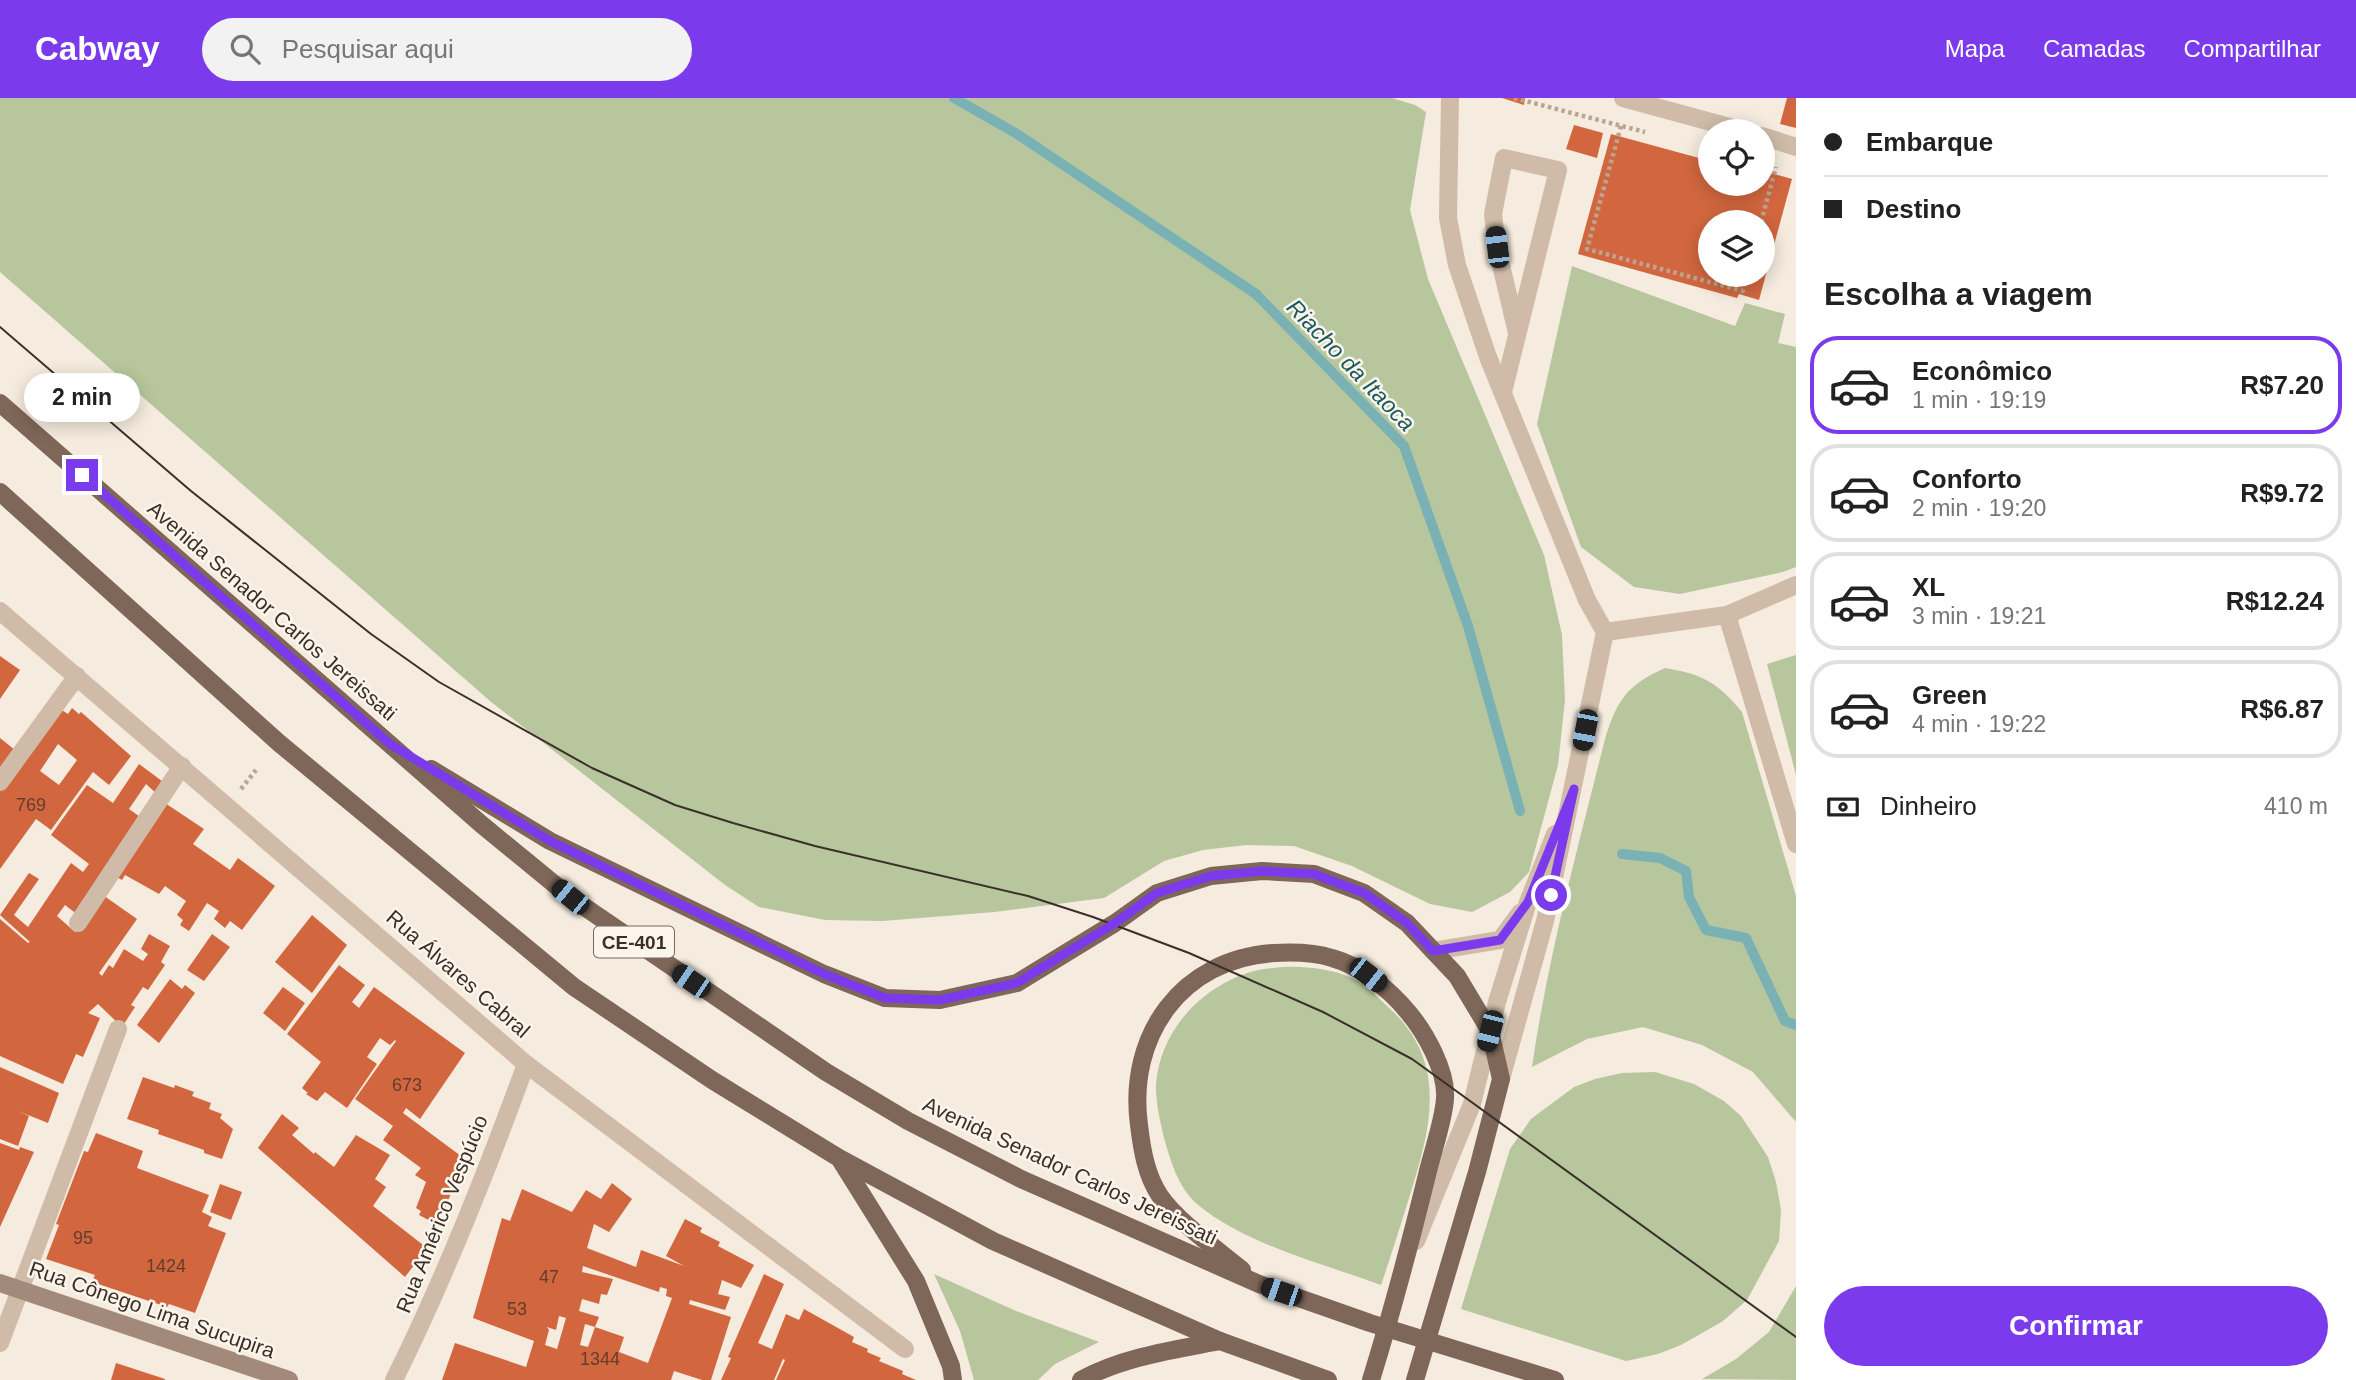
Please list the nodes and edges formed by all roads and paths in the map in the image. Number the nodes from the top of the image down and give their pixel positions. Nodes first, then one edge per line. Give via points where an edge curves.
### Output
1 (1450, 98) edge
2 (1514, 98) edge
3 (1623, 98) edge
4 (1700, 119) edge
5 (1621, 126) junction
6 (1646, 133) dead end
7 (1775, 140) edge
8 (1796, 147) edge
9 (1776, 167) dead end
10 (1764, 210) edge
11 (1698, 278) edge
12 (1517, 333) junction
13 (1503, 392) junction
14 (0, 403) edge
15 (0, 492) edge
16 (1796, 585) edge
17 (0, 611) edge
18 (1727, 615) junction
19 (1605, 632) junction
20 (77, 676) junction
21 (390, 744) junction
22 (182, 766) junction
23 (0, 782) edge
24 (1574, 789) junction
25 (1790, 799) edge
26 (1796, 844) edge
27 (1528, 902) junction
28 (78, 923) dead end
29 (1433, 951) junction
30 (118, 1029) dead end
31 (1490, 1031) junction
32 (526, 1063) junction
33 (1501, 1079) junction
34 (839, 1158) junction
35 (1404, 1272) junction
36 (0, 1283) edge
37 (1258, 1284) junction
38 (21, 1290) junction
39 (1220, 1340) junction
40 (0, 1343) edge
41 (905, 1349) dead end
42 (289, 1380) edge
43 (394, 1380) edge
44 (953, 1380) edge
45 (1081, 1380) edge
46 (1328, 1380) edge
47 (1371, 1380) edge
48 (1415, 1380) edge
49 (1555, 1380) edge

1 - 13 street via 1448,218 1457,265
2 - 5 path
3 - 4 street
5 - 6 path
5 - 11 path via 1587,248
7 - 8 street
9 - 10 path
12 - 12 street via 1558,170 1504,158 1493,214
12 - 13 street
13 - 19 street via 1587,600
14 - 21 main road, Avenida Senador Carlos Jereissati / CE-401
15 - 34 main road via 279,743 574,987
16 - 18 street
17 - 20 street, Rua Álvares Cabral
18 - 19 street
18 - 25 street
19 - 24 street
20 - 22 street, Rua Álvares Cabral
20 - 23 street
21 - 29 main road via 550,841 824,974 885,998 940,1000 1017,983 1157,893 1211,876 1262,871 1314,874 1364,893 1407,923
21 - 37 main road, Avenida Senador Carlos Jereissati / CE-401 via 570,897 826,1072 908,1121 1021,1179
22 - 28 street
22 - 32 street, Rua Álvares Cabral
24 - 27 street
24 - 33 street via 1545,921
25 - 26 street
27 - 29 street via 1500,940
27 - 31 street
29 - 31 main road via 1457,976
30 - 38 street
31 - 33 main road
31 - 35 street via 1472,1104
32 - 41 street, Rua Álvares Cabral
32 - 43 street, Rua Américo Vespúcio via 484,1179
33 - 48 main road
34 - 39 main road via 993,1241
34 - 44 main road via 916,1281
35 - 37 main road via 1446,1097 1437,1058 1422,1028 1395,996 1368,975 1332,958 1292,952 1250,955 1216,967 1177,993 1156,1023 1142,1055 1137,1082 1142,1151 1161,1197
35 - 47 main road
36 - 38 street, Rua Cônego Lima Sucupira
37 - 49 main road, Avenida Senador Carlos Jereissati / CE-401
38 - 40 street
38 - 42 street, Rua Cônego Lima Sucupira
39 - 45 main road via 1145,1356
39 - 46 main road

